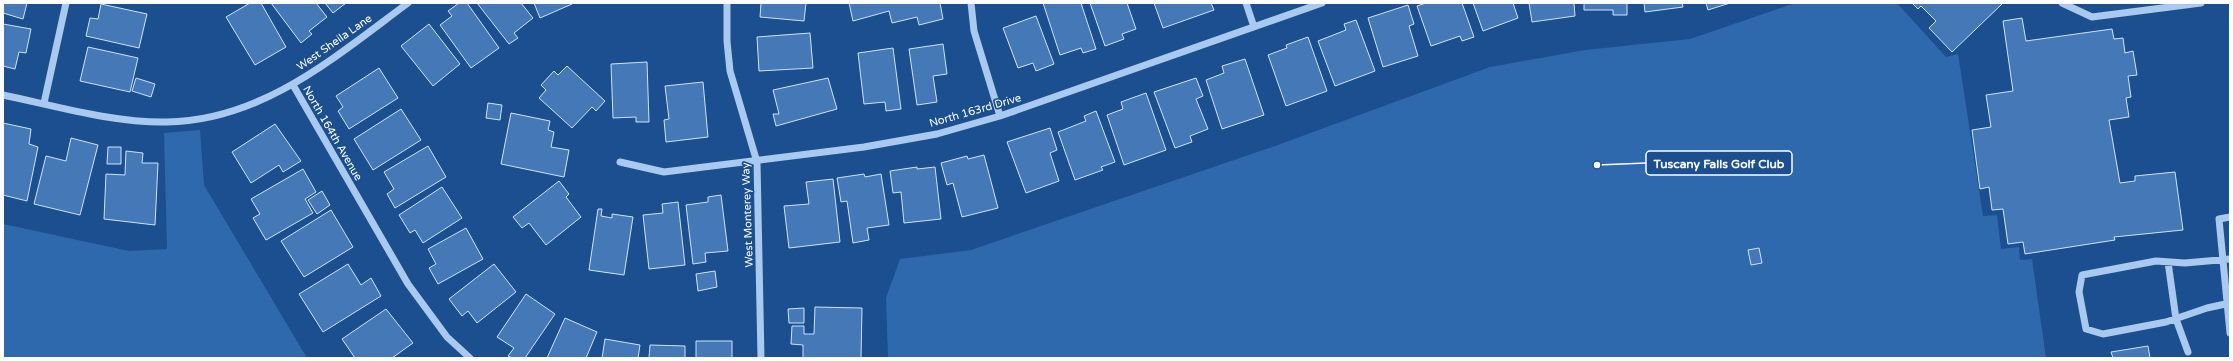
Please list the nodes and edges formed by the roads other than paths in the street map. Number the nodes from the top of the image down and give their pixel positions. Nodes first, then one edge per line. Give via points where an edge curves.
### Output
1 (66, 3) edge
2 (408, 3) edge
3 (727, 3) edge
4 (972, 3) edge
5 (1246, 3) edge
6 (1322, 3) edge
7 (2062, 3) edge
8 (2201, 3) edge
9 (1254, 27) junction
10 (293, 85) junction
11 (3, 94) edge
12 (44, 103) junction
13 (1000, 116) junction
14 (620, 162) dead end
15 (757, 162) junction
16 (2230, 217) edge
17 (2226, 260) edge
18 (2168, 262) junction
19 (2228, 303) edge
20 (2176, 319) junction
21 (2230, 333) edge
22 (2188, 352) dead end
23 (470, 358) edge
24 (761, 358) edge

1 - 12 street
2 - 10 street, West Sheila Lane
3 - 15 street, West Monterey Way via 730,71
4 - 13 street via 974,31
5 - 9 street
6 - 9 street, North 163rd Drive
7 - 8 street via 2092,17
9 - 13 street, North 163rd Drive
10 - 12 street, North 164th Avenue via 215,117 167,122 117,118
10 - 23 street, North 164th Avenue via 408,284 446,337
11 - 12 street, North 164th Avenue
13 - 15 street, North 163rd Drive via 929,135 864,148
14 - 15 street, North 163rd Drive via 664,172
15 - 24 street, West Monterey Way
16 - 17 street via 2219,219
17 - 18 street via 2184,264
17 - 19 street
18 - 20 street
18 - 20 street via 2156,261 2082,274 2079,292 2086,329 2103,334
19 - 20 street
19 - 21 street
20 - 22 street

